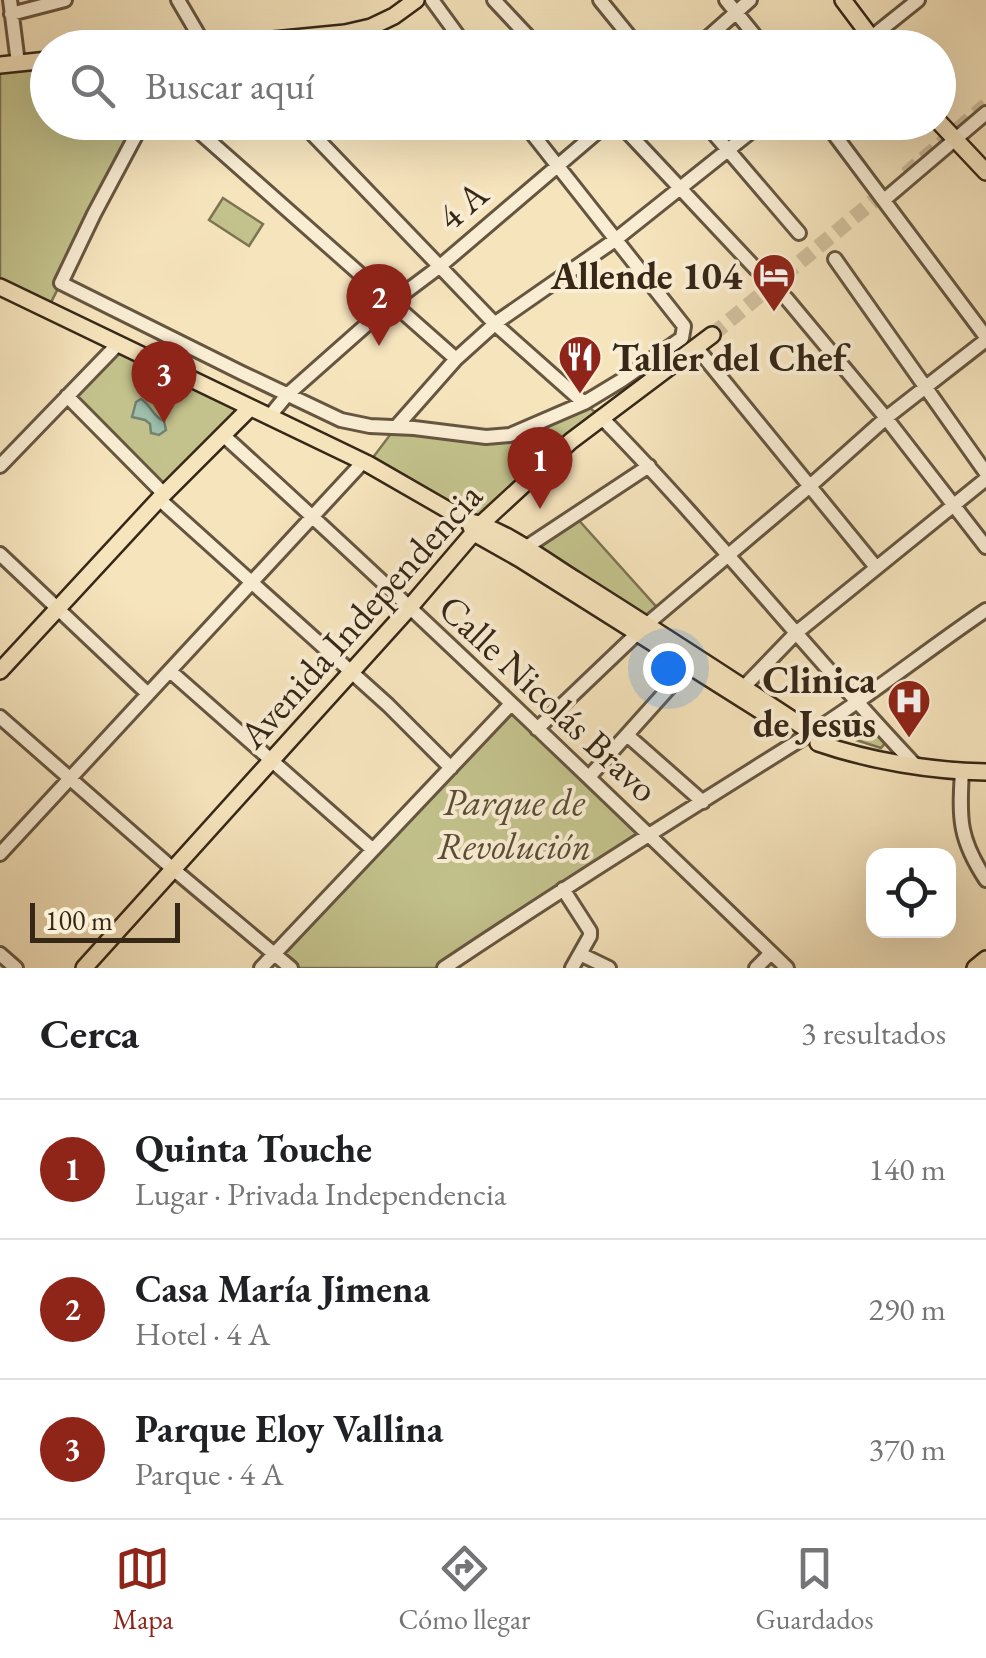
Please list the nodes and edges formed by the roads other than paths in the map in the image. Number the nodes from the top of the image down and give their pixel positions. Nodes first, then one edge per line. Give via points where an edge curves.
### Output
1 (64, 0) edge
2 (178, 0) edge
3 (416, 0) edge
4 (432, 0) edge
5 (494, 0) edge
6 (600, 0) edge
7 (726, 0) edge
8 (750, 0) edge
9 (843, 0) edge
10 (918, 0) edge
11 (10, 7) edge
12 (736, 12) junction
13 (202, 30) edge
14 (358, 30) edge
15 (454, 30) edge
16 (522, 30) edge
17 (625, 30) edge
18 (716, 30) edge
19 (750, 30) edge
20 (861, 30) edge
21 (885, 30) edge
22 (30, 62) edge
23 (18, 63) junction
24 (0, 66) edge
25 (986, 113) edge
26 (956, 137) edge
27 (133, 140) edge
28 (208, 140) edge
29 (318, 140) edge
30 (536, 140) edge
31 (589, 140) edge
32 (635, 140) edge
33 (720, 140) edge
34 (742, 140) edge
35 (839, 140) edge
36 (953, 140) edge
37 (955, 140) edge
38 (729, 150) junction
39 (556, 168) junction
40 (986, 172) edge
41 (682, 188) junction
42 (884, 200) junction
43 (799, 233) dead end
44 (615, 240) junction
45 (835, 259) dead end
46 (440, 267) junction
47 (756, 269) dead end
48 (0, 287) edge
49 (786, 298) dead end
50 (391, 303) junction
51 (495, 324) junction
52 (712, 335) tunnel mouth
53 (986, 338) edge
54 (118, 344) junction
55 (696, 347) junction
56 (456, 359) junction
57 (924, 387) junction
58 (287, 395) junction
59 (66, 396) junction
60 (584, 403) junction
61 (250, 408) junction
62 (268, 417) junction
63 (601, 418) junction
64 (886, 418) junction
65 (396, 427) junction
66 (223, 435) junction
67 (363, 462) junction
68 (0, 466) edge
69 (649, 466) junction
70 (986, 476) edge
71 (810, 486) junction
72 (161, 496) junction
73 (952, 505) junction
74 (312, 516) junction
75 (474, 526) junction
76 (986, 546) edge
77 (526, 548) junction
78 (0, 554) edge
79 (726, 556) junction
80 (875, 566) junction
81 (251, 583) junction
82 (410, 607) junction
83 (57, 610) junction
84 (986, 610) edge
85 (642, 629) junction
86 (796, 633) junction
87 (692, 662) junction
88 (170, 670) junction
89 (0, 671) edge
90 (351, 672) junction
91 (740, 692) junction
92 (148, 694) junction
93 (856, 702) junction
94 (512, 704) junction
95 (0, 717) edge
96 (538, 729) junction
97 (627, 734) junction
98 (807, 735) junction
99 (273, 759) junction
100 (916, 766) junction
101 (452, 768) junction
102 (962, 772) junction
103 (986, 772) edge
104 (589, 777) junction
105 (70, 780) junction
106 (703, 802) junction
107 (648, 833) junction
108 (372, 849) junction
109 (0, 854) edge
110 (173, 869) junction
111 (986, 880) edge
112 (564, 889) junction
113 (772, 953) junction
114 (0, 954) edge
115 (272, 954) junction
116 (580, 954) junction
117 (986, 959) edge
118 (16, 968) edge
119 (84, 968) edge
120 (260, 968) edge
121 (291, 968) edge
122 (445, 968) edge
123 (572, 968) edge
124 (609, 968) edge
125 (756, 968) edge
126 (787, 968) edge
127 (975, 968) edge

1 - 11 street
2 - 13 street
3 - 14 main road
4 - 15 street
5 - 16 street
6 - 17 street
7 - 12 street
8 - 12 street
9 - 20 main road
10 - 21 street
11 - 23 street
12 - 18 street
12 - 19 street
22 - 23 main road
23 - 24 main road
25 - 26 street
27 - 58 street via 61,282
28 - 50 street
29 - 46 street
30 - 39 street
31 - 39 street, 4 A
32 - 41 street
33 - 38 street
34 - 38 street
35 - 42 street
36 - 42 street
37 - 40 main road
38 - 41 street
38 - 43 street
39 - 44 street
39 - 46 street, 4 A
41 - 44 street
41 - 47 street
42 - 53 street
44 - 51 street
44 - 60 street via 684,326 682,338
45 - 57 street
46 - 50 street, 4 A
46 - 51 street
48 - 54 main road
49 - 64 street
50 - 56 street
50 - 58 street, 4 A
51 - 56 street
51 - 60 street
52 - 55 main road, Avenida Independencia
53 - 57 street
54 - 59 street
54 - 61 main road
55 - 63 main road, Avenida Independencia
55 - 71 street
56 - 65 street
57 - 64 street
57 - 70 street
58 - 62 street, 4 A
58 - 65 street via 341,420
59 - 68 street
59 - 72 street
60 - 65 street via 510,435
61 - 62 main road
61 - 66 main road
62 - 67 main road
63 - 69 street
63 - 75 main road, Avenida Independencia
64 - 71 street
64 - 73 street
66 - 72 main road
66 - 74 street, Calle Nicolás Bravo
67 - 74 street
67 - 75 main road
69 - 77 street
69 - 79 street
70 - 73 street
71 - 79 street
71 - 80 street
72 - 81 street
72 - 83 main road
73 - 76 street
73 - 80 street
74 - 81 street
74 - 82 street, Calle Nicolás Bravo
75 - 77 main road
75 - 82 main road, Avenida Independencia
75 - 85 main road
77 - 85 main road
78 - 83 street
79 - 85 street
79 - 86 street
80 - 86 street
81 - 88 street
81 - 90 street
82 - 90 main road, Avenida Independencia
82 - 94 street, Calle Nicolás Bravo
83 - 89 main road
83 - 92 street
84 - 93 street
85 - 87 main road
85 - 96 street
86 - 91 street
86 - 93 street
87 - 91 main road
87 - 97 street
88 - 92 street
88 - 99 street
90 - 99 main road, Avenida Independencia
90 - 101 street
91 - 98 main road
92 - 105 street
93 - 98 street
93 - 100 street
94 - 96 street, Calle Nicolás Bravo
94 - 101 street
95 - 105 street
96 - 104 street, Calle Nicolás Bravo
97 - 104 street
97 - 106 street
98 - 100 main road via 826,746
98 - 106 street
99 - 108 street
99 - 110 main road, Avenida Independencia
100 - 102 main road
101 - 108 street
102 - 103 main road
102 - 111 street via 965,843
104 - 107 street, Calle Nicolás Bravo
105 - 109 street
105 - 110 street
106 - 107 street
107 - 112 street
107 - 113 street, Calle Nicolás Bravo
108 - 115 street
110 - 115 street
110 - 119 main road, Avenida Independencia
112 - 116 street via 589,928
112 - 122 street
113 - 125 street
113 - 126 street, Calle Nicolás Bravo
114 - 118 street
115 - 120 street
115 - 121 street
116 - 123 street
116 - 124 street
117 - 127 main road

